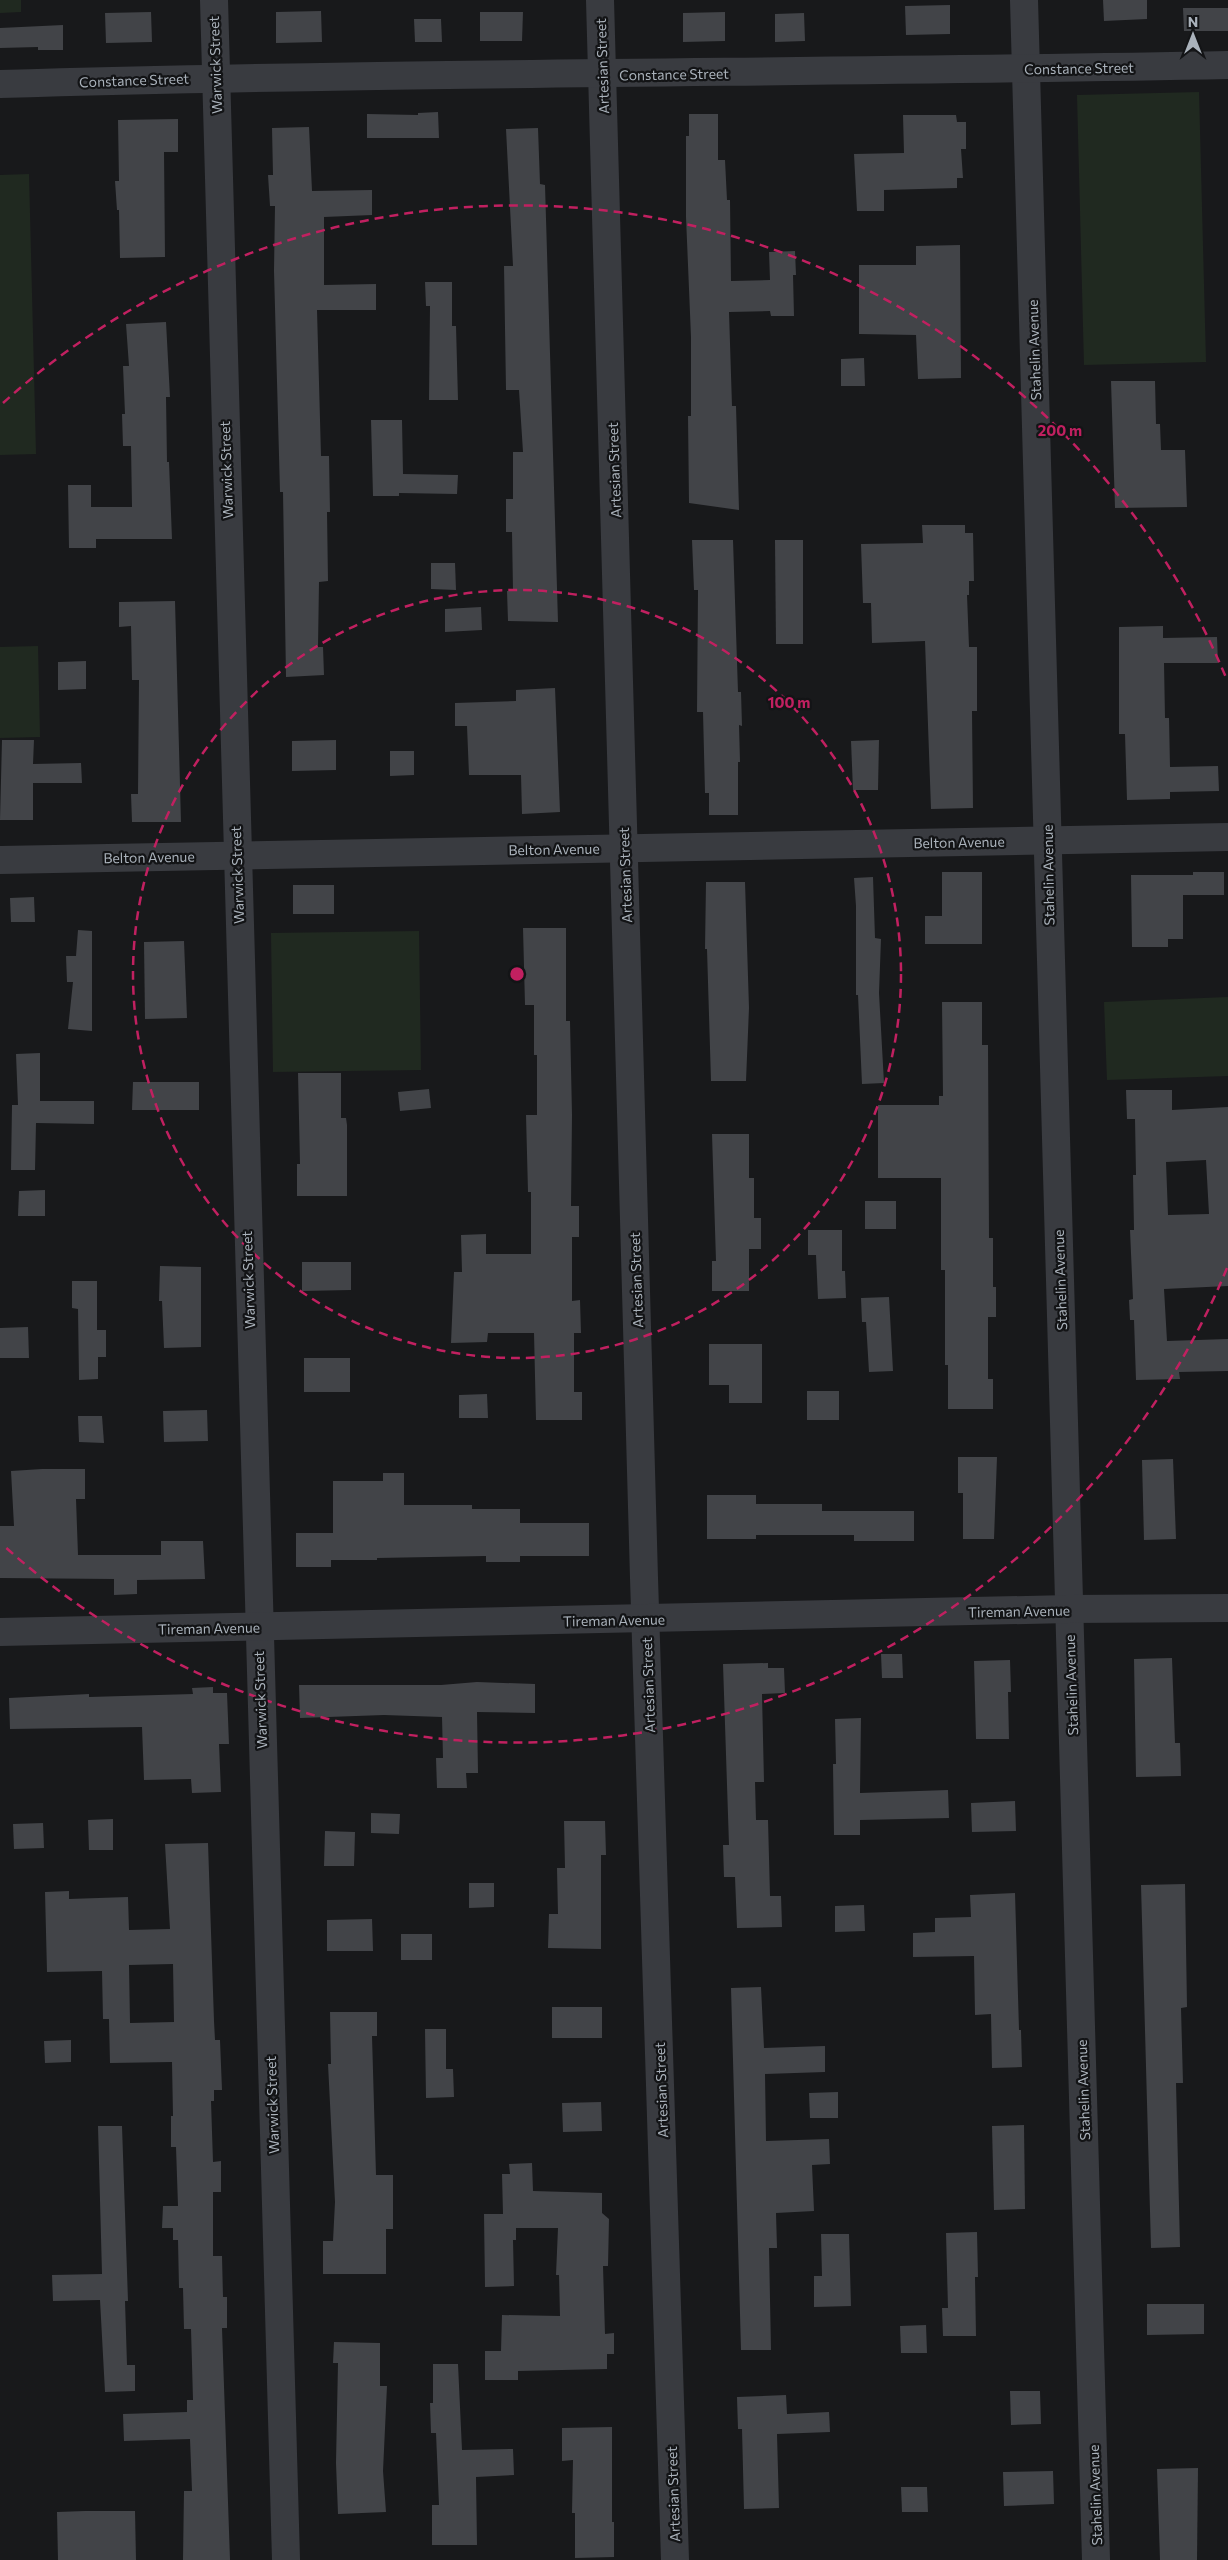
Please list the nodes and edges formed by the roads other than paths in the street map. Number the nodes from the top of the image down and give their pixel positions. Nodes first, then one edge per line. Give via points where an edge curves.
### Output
1 (214, 0) edge
2 (600, 0) edge
3 (1024, 0) edge
4 (1228, 65) edge
5 (1026, 69) junction
6 (602, 75) junction
7 (216, 78) junction
8 (0, 84) edge
9 (1228, 837) edge
10 (1047, 841) junction
11 (624, 848) junction
12 (236, 854) junction
13 (0, 860) edge
14 (1228, 1608) edge
15 (1069, 1609) junction
16 (647, 1619) junction
17 (258, 1627) junction
18 (0, 1632) edge
19 (286, 2560) edge
20 (675, 2560) edge
21 (1096, 2560) edge

1 - 7 street, Warwick Street
2 - 6 street, Artesian Street
3 - 5 street, Stahelin Avenue
4 - 5 street, Constance Street
5 - 6 street, Constance Street
5 - 10 street, Stahelin Avenue
6 - 7 street, Constance Street
6 - 11 street, Artesian Street
7 - 8 street, Constance Street
7 - 12 street, Warwick Street
9 - 10 street, Belton Avenue
10 - 11 street, Belton Avenue
10 - 15 street, Stahelin Avenue
11 - 12 street, Belton Avenue
11 - 16 street, Artesian Street
12 - 13 street, Belton Avenue
12 - 17 street, Warwick Street
14 - 15 street, Tireman Avenue
15 - 16 street, Tireman Avenue
15 - 21 street, Stahelin Avenue
16 - 17 street, Tireman Avenue
16 - 20 street, Artesian Street
17 - 18 street, Tireman Avenue
17 - 19 street, Warwick Street

